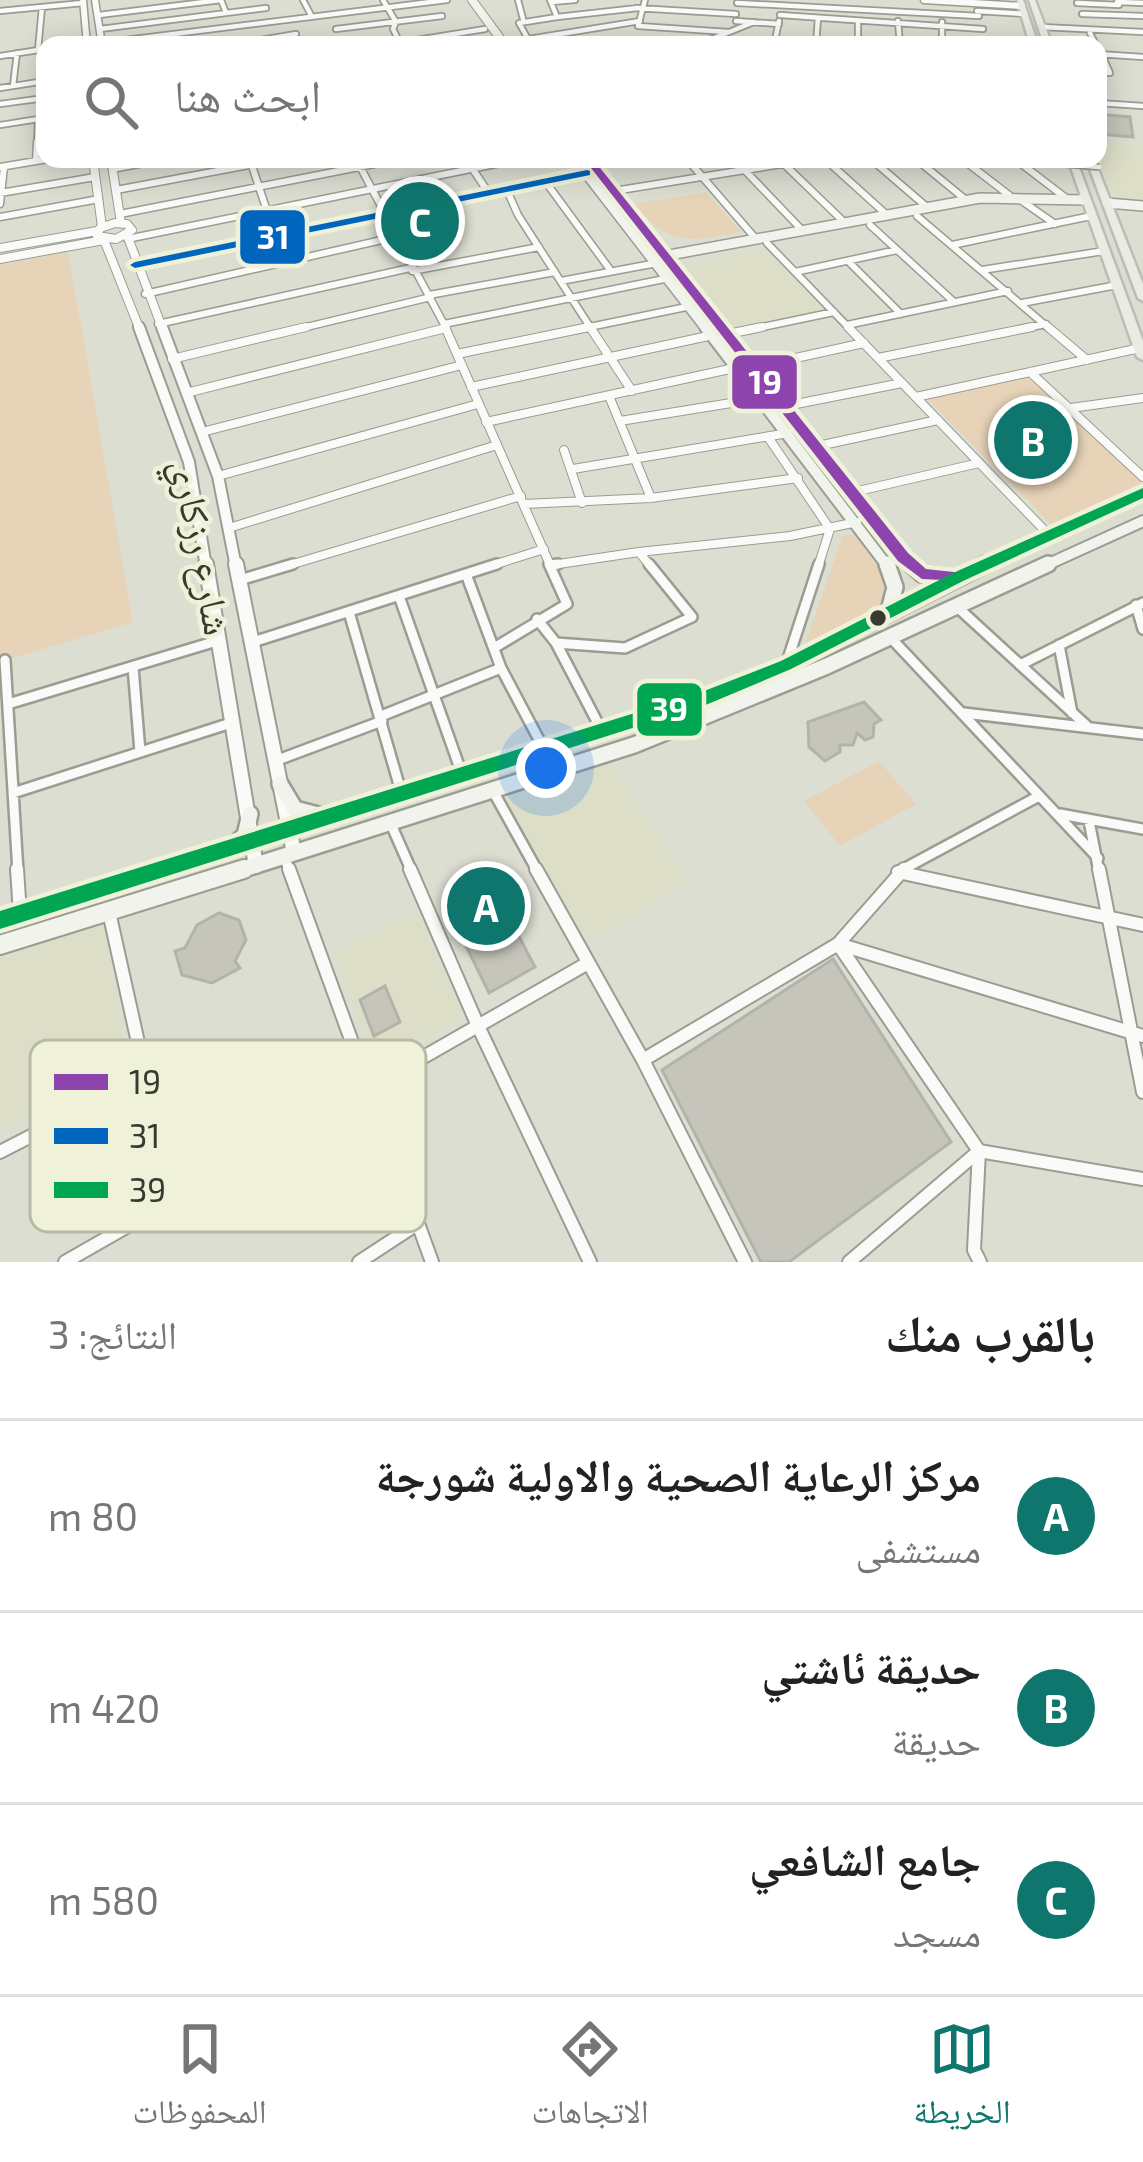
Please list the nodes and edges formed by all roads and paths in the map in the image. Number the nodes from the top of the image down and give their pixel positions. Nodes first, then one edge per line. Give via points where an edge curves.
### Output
1 (30, 0) edge
2 (98, 0) edge
3 (262, 0) edge
4 (302, 0) edge
5 (343, 0) edge
6 (383, 0) edge
7 (447, 0) edge
8 (468, 0) edge
9 (518, 0) edge
10 (575, 0) edge
11 (685, 0) edge
12 (828, 0) edge
13 (925, 0) edge
14 (1032, 0) edge
15 (425, 1) edge
16 (551, 1) edge
17 (1076, 1) edge
18 (83, 2) edge
19 (738, 2) edge
20 (1117, 2) edge
21 (1143, 3) edge
22 (642, 6) edge
23 (782, 6) junction
24 (42, 7) junction
25 (1022, 7) edge
26 (266, 8) junction
27 (388, 8) junction
28 (976, 8) edge
29 (28, 9) junction
30 (827, 9) junction
31 (0, 11) edge
32 (683, 11) junction
33 (351, 12) junction
34 (226, 13) junction
35 (1082, 14) junction
36 (98, 15) junction
37 (328, 15) junction
38 (779, 15) junction
39 (897, 15) junction
40 (1124, 15) junction
41 (442, 16) dead end
42 (557, 16) junction
43 (941, 16) junction
44 (1143, 16) edge
45 (312, 17) junction
46 (185, 18) junction
47 (818, 18) junction
48 (290, 20) junction
49 (521, 21) junction
50 (640, 21) junction
51 (736, 21) junction
52 (858, 21) junction
53 (272, 22) junction
54 (396, 22) junction
55 (898, 23) junction
56 (779, 24) junction
57 (942, 27) junction
58 (100, 28) junction
59 (489, 28) junction
60 (983, 28) junction
61 (336, 29) junction
62 (409, 29) dead end
63 (1042, 29) junction
64 (1089, 31) junction
65 (190, 32) junction
66 (728, 32) junction
67 (1143, 34) edge
68 (297, 35) joint
69 (42, 36) edge
70 (84, 36) edge
71 (101, 36) edge
72 (161, 36) edge
73 (192, 36) edge
74 (292, 36) edge
75 (340, 36) edge
76 (396, 36) edge
77 (413, 36) edge
78 (440, 36) edge
79 (493, 36) edge
80 (530, 36) edge
81 (550, 36) edge
82 (718, 36) edge
83 (775, 36) edge
84 (817, 36) edge
85 (858, 36) edge
86 (899, 36) edge
87 (942, 36) edge
88 (985, 36) edge
89 (1031, 36) edge
90 (1045, 36) edge
91 (1091, 36) edge
92 (36, 51) edge
93 (1107, 51) edge
94 (17, 53) junction
95 (0, 56) edge
96 (1143, 57) edge
97 (15, 69) junction
98 (0, 71) edge
99 (36, 82) edge
100 (13, 86) junction
101 (0, 88) edge
102 (36, 99) edge
103 (0, 104) edge
104 (1107, 104) edge
105 (1143, 106) edge
106 (36, 120) edge
107 (0, 125) edge
108 (36, 161) edge
109 (2, 167) edge
110 (94, 168) edge
111 (112, 168) edge
112 (221, 168) edge
113 (252, 168) edge
114 (336, 168) edge
115 (361, 168) edge
116 (473, 168) joint
117 (581, 168) edge
118 (589, 168) edge
119 (589, 168) edge
120 (695, 168) edge
121 (752, 168) edge
122 (788, 168) edge
123 (835, 168) edge
124 (881, 168) edge
125 (927, 168) edge
126 (974, 168) edge
127 (1027, 168) edge
128 (1072, 168) edge
129 (1097, 168) edge
130 (744, 170) junction
131 (95, 177) junction
132 (703, 177) junction
133 (545, 181) junction
134 (259, 186) junction
135 (371, 188) junction
136 (506, 188) junction
137 (116, 190) junction
138 (614, 191) junction
139 (1, 192) edge
140 (488, 192) junction
141 (1009, 195) junction
142 (1066, 198) junction
143 (99, 199) junction
144 (966, 200) junction
145 (1022, 201) junction
146 (0, 204) edge
147 (1108, 205) junction
148 (1088, 207) junction
149 (928, 208) junction
150 (1143, 208) edge
151 (266, 209) junction
152 (102, 212) junction
153 (382, 212) junction
154 (887, 215) junction
155 (917, 216) junction
156 (0, 217) edge
157 (637, 221) junction
158 (844, 223) junction
159 (1055, 224) junction
160 (870, 225) junction
161 (124, 228) junction
162 (802, 230) junction
163 (101, 232) junction
164 (275, 235) junction
165 (395, 237) junction
166 (756, 239) junction
167 (63, 242) junction
168 (767, 243) junction
169 (952, 245) junction
170 (539, 247) junction
171 (0, 248) edge
172 (700, 249) junction
173 (897, 250) junction
174 (1104, 250) junction
175 (112, 254) junction
176 (0, 259) edge
177 (662, 259) junction
178 (848, 260) junction
179 (135, 266) junction
180 (411, 270) junction
181 (982, 270) junction
182 (611, 271) junction
183 (555, 272) junction
184 (795, 272) junction
185 (669, 278) junction
186 (561, 280) junction
187 (1117, 285) junction
188 (1007, 291) junction
189 (145, 293) junction
190 (430, 296) junction
191 (572, 298) junction
192 (1143, 298) edge
193 (954, 302) junction
194 (1022, 304) junction
195 (691, 307) junction
196 (833, 312) junction
197 (901, 314) junction
198 (158, 324) junction
199 (1046, 324) junction
200 (847, 325) junction
201 (445, 326) junction
202 (591, 327) junction
203 (728, 334) junction
204 (713, 335) junction
205 (864, 343) junction
206 (1141, 352) edge
207 (457, 355) junction
208 (610, 357) junction
209 (878, 358) junction
210 (172, 359) junction
211 (1087, 359) junction
212 (462, 365) junction
213 (739, 367) junction
214 (755, 367) junction
215 (1030, 372) junction
216 (902, 383) junction
217 (471, 386) junction
218 (632, 391) junction
219 (186, 393) junction
220 (609, 396) junction
221 (916, 397) junction
222 (762, 398) junction
223 (1143, 398) edge
224 (478, 404) junction
225 (786, 406) junction
226 (1070, 408) junction
227 (938, 420) junction
228 (620, 421) junction
229 (486, 422) junction
230 (202, 433) junction
231 (788, 434) junction
232 (768, 436) junction
233 (497, 446) junction
234 (818, 446) junction
235 (564, 450) dead end
236 (212, 456) junction
237 (633, 456) junction
238 (189, 462) junction
239 (979, 463) junction
240 (573, 469) junction
241 (218, 476) junction
242 (1143, 477) edge
243 (797, 478) junction
244 (854, 492) junction
245 (1143, 494) edge
246 (651, 498) junction
247 (522, 500) junction
248 (582, 503) junction
249 (1143, 521) edge
250 (857, 522) junction
251 (230, 528) junction
252 (830, 529) junction
253 (1048, 535) junction
254 (544, 550) junction
255 (639, 552) junction
256 (903, 557) junction
257 (886, 562) junction
258 (552, 565) junction
259 (466, 574) junction
260 (958, 577) junction
261 (240, 580) junction
262 (399, 596) junction
263 (1140, 604) edge
264 (955, 605) junction
265 (889, 610) junction
266 (350, 612) junction
267 (537, 619) junction
268 (1143, 629) edge
269 (890, 638) junction
270 (220, 640) junction
271 (254, 643) junction
272 (556, 644) junction
273 (1059, 645) junction
274 (494, 648) junction
275 (5, 660) dead end
276 (786, 665) junction
277 (1020, 665) junction
278 (133, 667) junction
279 (501, 668) junction
280 (434, 699) junction
281 (8, 704) junction
282 (961, 712) junction
283 (1072, 713) junction
284 (382, 719) junction
285 (234, 722) junction
286 (1087, 726) junction
287 (603, 733) junction
288 (1143, 734) edge
289 (545, 751) junction
290 (140, 752) junction
291 (275, 760) junction
292 (463, 777) junction
293 (280, 784) junction
294 (493, 791) junction
295 (13, 794) junction
296 (402, 795) junction
297 (1039, 796) junction
298 (344, 813) junction
299 (1055, 813) junction
300 (250, 814) junction
301 (322, 820) junction
302 (1089, 820) junction
303 (390, 821) junction
304 (1143, 829) edge
305 (289, 830) junction
306 (253, 840) junction
307 (330, 842) junction
308 (222, 850) junction
309 (289, 855) junction
310 (1097, 858) junction
311 (256, 866) junction
312 (898, 872) junction
313 (226, 876) junction
314 (109, 909) junction
315 (20, 914) junction
316 (1108, 919) junction
317 (0, 920) edge
318 (1143, 925) edge
319 (838, 944) junction
320 (0, 945) edge
321 (588, 963) junction
322 (478, 1026) junction
323 (1137, 1034) edge
324 (136, 1040) edge
325 (354, 1040) edge
326 (426, 1056) edge
327 (643, 1060) junction
328 (1143, 1092) edge
329 (30, 1137) edge
330 (979, 1151) junction
331 (0, 1152) edge
332 (1143, 1179) edge
333 (118, 1232) edge
334 (405, 1232) edge
335 (420, 1232) edge
336 (66, 1262) edge
337 (359, 1262) edge
338 (432, 1262) edge
339 (590, 1262) edge
340 (745, 1262) edge
341 (849, 1262) edge
342 (980, 1262) edge

1 - 29 street
2 - 36 street
3 - 26 street
4 - 45 street
5 - 33 street
6 - 27 street
7 - 15 street
8 - 59 main road
9 - 49 street
10 - 16 street
11 - 32 street
12 - 30 street
13 - 28 street
14 - 63 main road
15 - 27 street
16 - 42 street
17 - 20 street
17 - 35 street
18 - 24 street
18 - 70 street
19 - 23 street
19 - 51 street
20 - 21 street
20 - 40 street
22 - 32 street
22 - 42 street
22 - 50 street
23 - 30 street
23 - 38 street
24 - 29 street
24 - 69 street
25 - 28 street
25 - 89 main road
26 - 34 street
26 - 53 street
27 - 33 street
27 - 54 street
28 - 43 street
28 - 60 street
29 - 31 street
30 - 39 street
32 - 51 street
33 - 37 street
34 - 36 street via 221,0
34 - 46 street
35 - 40 street
35 - 64 street
36 - 58 street
37 - 45 street
37 - 61 street
38 - 47 street
38 - 56 street
39 - 43 street
39 - 55 street
40 - 44 street
41 - 54 street
42 - 49 street
43 - 57 street
45 - 48 street
46 - 58 street
46 - 65 street
47 - 52 street
47 - 84 street
48 - 53 street
48 - 68 street
49 - 59 street
49 - 80 street
50 - 66 street
50 - 81 street
51 - 56 street
51 - 66 street
52 - 55 street
52 - 85 street
53 - 65 street
54 - 61 street
54 - 76 street
55 - 57 street
55 - 86 street
56 - 83 street
57 - 60 street
57 - 87 street
58 - 71 street
59 - 78 street
59 - 79 main road
60 - 88 street
61 - 75 street
62 - 77 street
63 - 64 street
63 - 90 main road
64 - 67 street
64 - 91 street
65 - 72 street
65 - 73 street
66 - 82 street
68 - 74 street
92 - 94 street
93 - 96 street
94 - 95 street
94 - 97 street
97 - 98 street
97 - 100 street
99 - 100 street
100 - 101 street
102 - 103 street
104 - 105 street
106 - 107 street
108 - 109 street
109 - 139 street
110 - 131 street, شارع رزكاري
111 - 137 street, شارع رزكاري
112 - 137 street
113 - 134 street
114 - 134 street
115 - 135 street
116 - 135 street
116 - 140 street
117 - 133 street
118 - 138 main road
119 - 177 main road
120 - 132 street
121 - 130 street
122 - 158 street
123 - 154 street
124 - 149 street
125 - 144 street
126 - 141 street
127 - 142 street
128 - 148 main road
129 - 147 main road
130 - 132 street
130 - 162 street
131 - 139 street
131 - 143 street, شارع رزكاري
132 - 138 street
132 - 166 street
133 - 136 street
133 - 182 street
134 - 151 street
134 - 161 street
135 - 151 street
135 - 153 street
136 - 140 street
136 - 170 street
137 - 161 street, شارع رزكاري
138 - 157 main road
139 - 146 street
140 - 153 street
141 - 142 main road
141 - 144 main road
142 - 148 main road
143 - 152 street, شارع رزكاري
143 - 156 street
144 - 149 main road
145 - 148 main road
145 - 155 main road
145 - 159 street
147 - 150 main road
147 - 192 main road
148 - 159 street
148 - 174 main road
149 - 154 main road
151 - 161 street
151 - 164 street
152 - 163 street, شارع رزكاري
152 - 167 street
153 - 164 street
153 - 165 street
154 - 158 main road
155 - 160 main road
155 - 169 street
157 - 172 main road via 673,244
157 - 177 main road
158 - 162 main road
159 - 169 street
160 - 168 main road
160 - 173 street
161 - 163 street
161 - 163 street
161 - 179 street, شارع رزكاري
162 - 166 main road
163 - 167 street
163 - 175 street, شارع رزكاري
164 - 179 street
165 - 180 street
165 - 189 street
166 - 172 main road
167 - 171 street
167 - 175 street
167 - 176 street
168 - 177 main road
168 - 184 street
169 - 181 street
170 - 180 street
170 - 183 street
172 - 177 main road
173 - 178 street
173 - 193 street
174 - 181 street
174 - 187 main road
175 - 238 street, شارع رزكاري
177 - 182 street
177 - 185 main road
177 - 203 main road
178 - 184 street
178 - 197 street
179 - 189 street, شارع رزكاري
180 - 190 street
180 - 198 street
181 - 188 street
182 - 186 street
183 - 186 street
183 - 190 street
184 - 196 street
185 - 191 street
185 - 195 main road
186 - 191 street
187 - 194 street
187 - 206 main road
188 - 193 street
188 - 194 street
189 - 198 street, شارع رزكاري
190 - 201 street
190 - 210 street
191 - 201 street
191 - 202 street
193 - 197 street
194 - 199 street
195 - 202 street
195 - 204 main road
196 - 200 street
196 - 203 street
197 - 200 street
198 - 210 street, شارع رزكاري
199 - 209 street
199 - 211 street
200 - 205 street
201 - 207 street
201 - 219 street
202 - 207 street
202 - 208 street
203 - 214 main road
204 - 208 street
204 - 213 main road
205 - 209 street
205 - 214 street
206 - 211 street
207 - 212 street
208 - 217 street
208 - 218 street
209 - 216 street
210 - 219 street, شارع رزكاري
211 - 215 street
212 - 217 street
212 - 230 street
213 - 218 street
213 - 222 main road
214 - 225 main road
215 - 221 street
215 - 226 street
216 - 221 street
216 - 225 street
217 - 224 street
218 - 220 street
219 - 230 street, شارع رزكاري
220 - 228 street
220 - 229 street
221 - 227 street
222 - 228 street
222 - 231 main road
223 - 226 street
224 - 229 street
224 - 241 street
225 - 234 main road
226 - 242 street
227 - 234 street
227 - 239 street
228 - 237 street
229 - 233 street
230 - 236 street, شارع رزكاري
231 - 232 street
231 - 250 main road
232 - 237 street
232 - 243 street
233 - 247 street
233 - 251 street
234 - 244 main road
235 - 240 street
236 - 238 street
236 - 241 street, شارع رزكاري
237 - 240 street
237 - 246 street
238 - 270 street, شارع رزكاري
239 - 244 street
239 - 253 street
240 - 248 street
241 - 251 street, شارع رزكاري
243 - 246 street
243 - 252 street
244 - 256 main road
245 - 253 main road
246 - 248 street
247 - 248 street
247 - 254 street
247 - 261 street
249 - 264 main road
250 - 252 street
250 - 257 main road
251 - 261 street, شارع رزكاري
252 - 255 street
252 - 276 street
253 - 260 main road
254 - 258 street
254 - 259 street
255 - 258 street
255 - 272 street via 692,616 626,648
256 - 257 main road
256 - 260 main road via 922,574
257 - 265 main road via 895,587
258 - 267 street via 567,604
259 - 262 street
259 - 274 street
260 - 265 main road
261 - 271 street, شارع رزكاري
262 - 266 street
262 - 280 street
263 - 268 street
263 - 273 street
264 - 269 main road
264 - 277 street
265 - 276 main road
266 - 271 street
266 - 284 street
267 - 272 street
267 - 274 street
269 - 282 street
269 - 294 main road via 640,742
270 - 278 street
270 - 285 street, شارع رزكاري
271 - 291 street, شارع رزكاري
272 - 287 street
273 - 277 street
273 - 283 street
274 - 279 street
275 - 281 street
276 - 287 main road
277 - 283 street
278 - 281 street
278 - 290 street
279 - 280 street
279 - 289 street
280 - 284 street
280 - 292 street
281 - 295 street
282 - 286 street
282 - 297 street
283 - 286 street
284 - 291 street
284 - 296 street
285 - 290 street
285 - 300 street, شارع رزكاري
286 - 288 street
287 - 289 main road
289 - 292 main road
290 - 295 street
291 - 293 street, شارع رزكاري
292 - 296 main road
293 - 298 main road via 302,814
293 - 305 street, شارع رزكاري
294 - 303 main road
294 - 321 street
295 - 315 street
296 - 298 main road
297 - 299 street
297 - 312 street
298 - 301 main road
299 - 302 street
299 - 310 street
300 - 306 street, شارع رزكاري
300 - 308 main road via 245,835
301 - 305 main road
301 - 307 main road via 314,836
302 - 304 street
302 - 310 street
303 - 307 main road
303 - 322 street
305 - 306 main road
305 - 309 street, شارع رزكاري
306 - 308 main road
306 - 311 street, شارع رزكاري
307 - 309 main road
308 - 313 main road via 240,856
308 - 315 main road
309 - 311 main road
309 - 325 street
310 - 316 street
311 - 313 main road
312 - 316 street
312 - 319 street
313 - 314 main road
314 - 320 main road
314 - 324 street
315 - 317 main road
316 - 318 street
316 - 323 street
319 - 323 street
319 - 327 street
319 - 330 street
321 - 322 street
321 - 327 street
322 - 326 street
322 - 339 street
323 - 328 street
327 - 340 street
329 - 331 street
330 - 332 street
330 - 341 street
330 - 342 street
333 - 336 street
334 - 337 street
335 - 338 street

